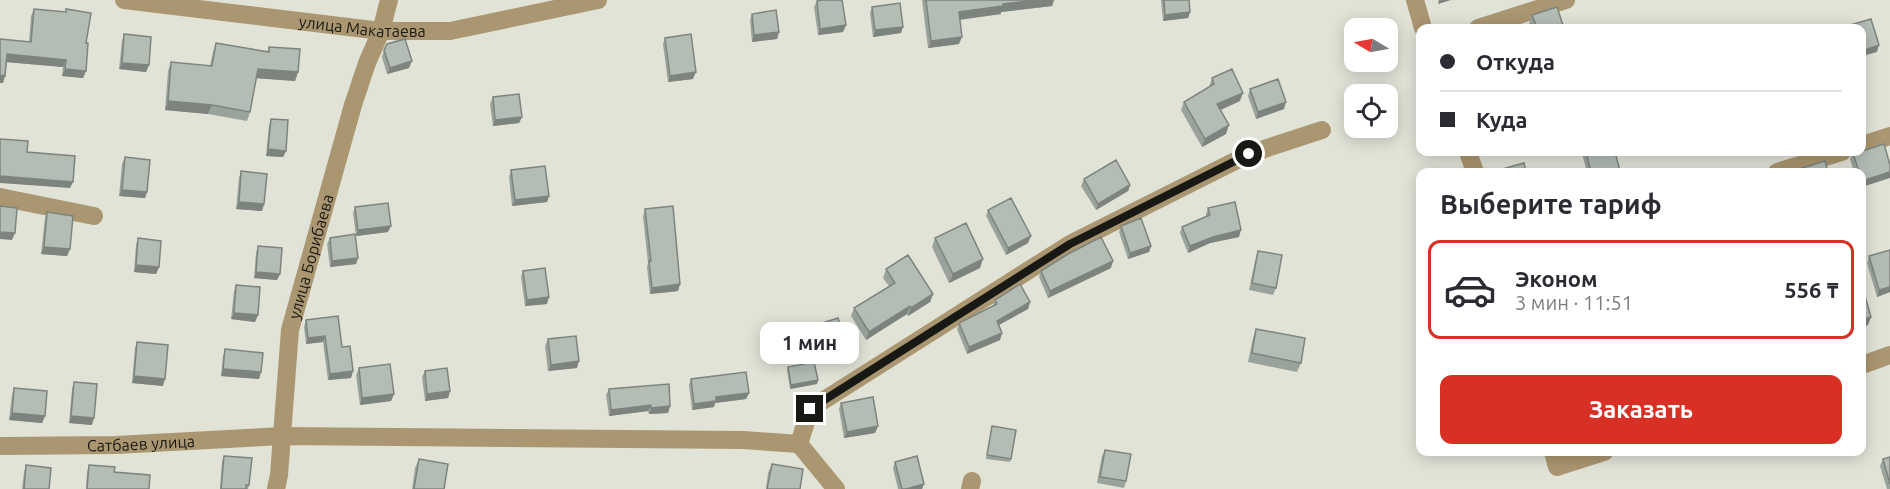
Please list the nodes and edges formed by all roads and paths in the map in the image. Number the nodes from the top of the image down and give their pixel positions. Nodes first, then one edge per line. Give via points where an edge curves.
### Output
1 (123, 0) edge
2 (388, 0) edge
3 (598, 0) edge
4 (1414, 0) edge
5 (1566, 0) edge
6 (1422, 24) edge
7 (1491, 24) edge
8 (381, 31) junction
9 (1322, 130) dead end
10 (1890, 136) edge
11 (1866, 144) edge
12 (1829, 156) edge
13 (1790, 168) edge
14 (0, 197) edge
15 (94, 216) dead end
16 (1890, 355) edge
17 (1866, 364) edge
18 (282, 436) junction
19 (799, 444) junction
20 (0, 446) edge
21 (1576, 456) edge
22 (1555, 459) edge
23 (276, 489) edge
24 (836, 489) edge

1 - 8 street, улица Макатаева
2 - 8 street, улица Борибаева
3 - 8 street, улица Макатаева via 450,31
4 - 6 street
5 - 7 street
8 - 18 street, улица Борибаева via 353,105 290,330
9 - 19 street via 1249,154 1070,244 810,409
10 - 11 street
12 - 13 street
14 - 15 street
16 - 17 street
18 - 19 street, Сатбаев улица via 743,440
18 - 20 street, Сатбаев улица via 116,445
18 - 23 street, улица Борибаева
19 - 24 street
21 - 22 street

